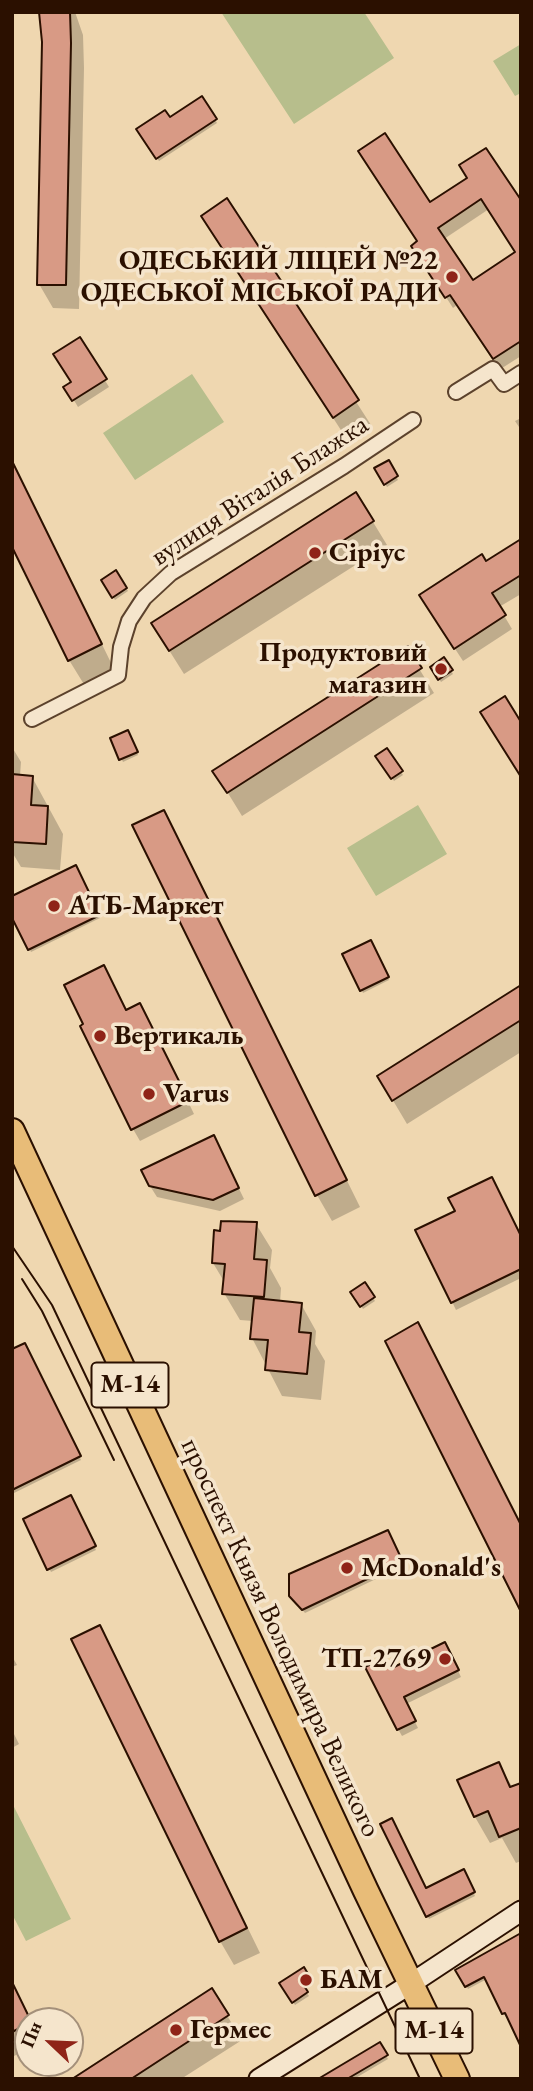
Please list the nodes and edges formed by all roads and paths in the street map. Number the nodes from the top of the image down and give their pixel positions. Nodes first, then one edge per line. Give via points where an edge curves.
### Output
1 (521, 373) edge
2 (456, 393) dead end
3 (413, 420) dead end
4 (32, 719) dead end
5 (12, 1131) edge
6 (521, 1911) edge
7 (412, 1983) junction
8 (259, 2079) edge
9 (457, 2079) edge

1 - 2 street via 504,384 493,369
3 - 4 street, вулиця Віталія Блажка via 171,573 144,598 129,621 118,675
5 - 7 highway, проспект Князя Володимира Великого / М-14
6 - 7 street
7 - 8 street
7 - 9 highway, проспект Князя Володимира Великого / М-14

